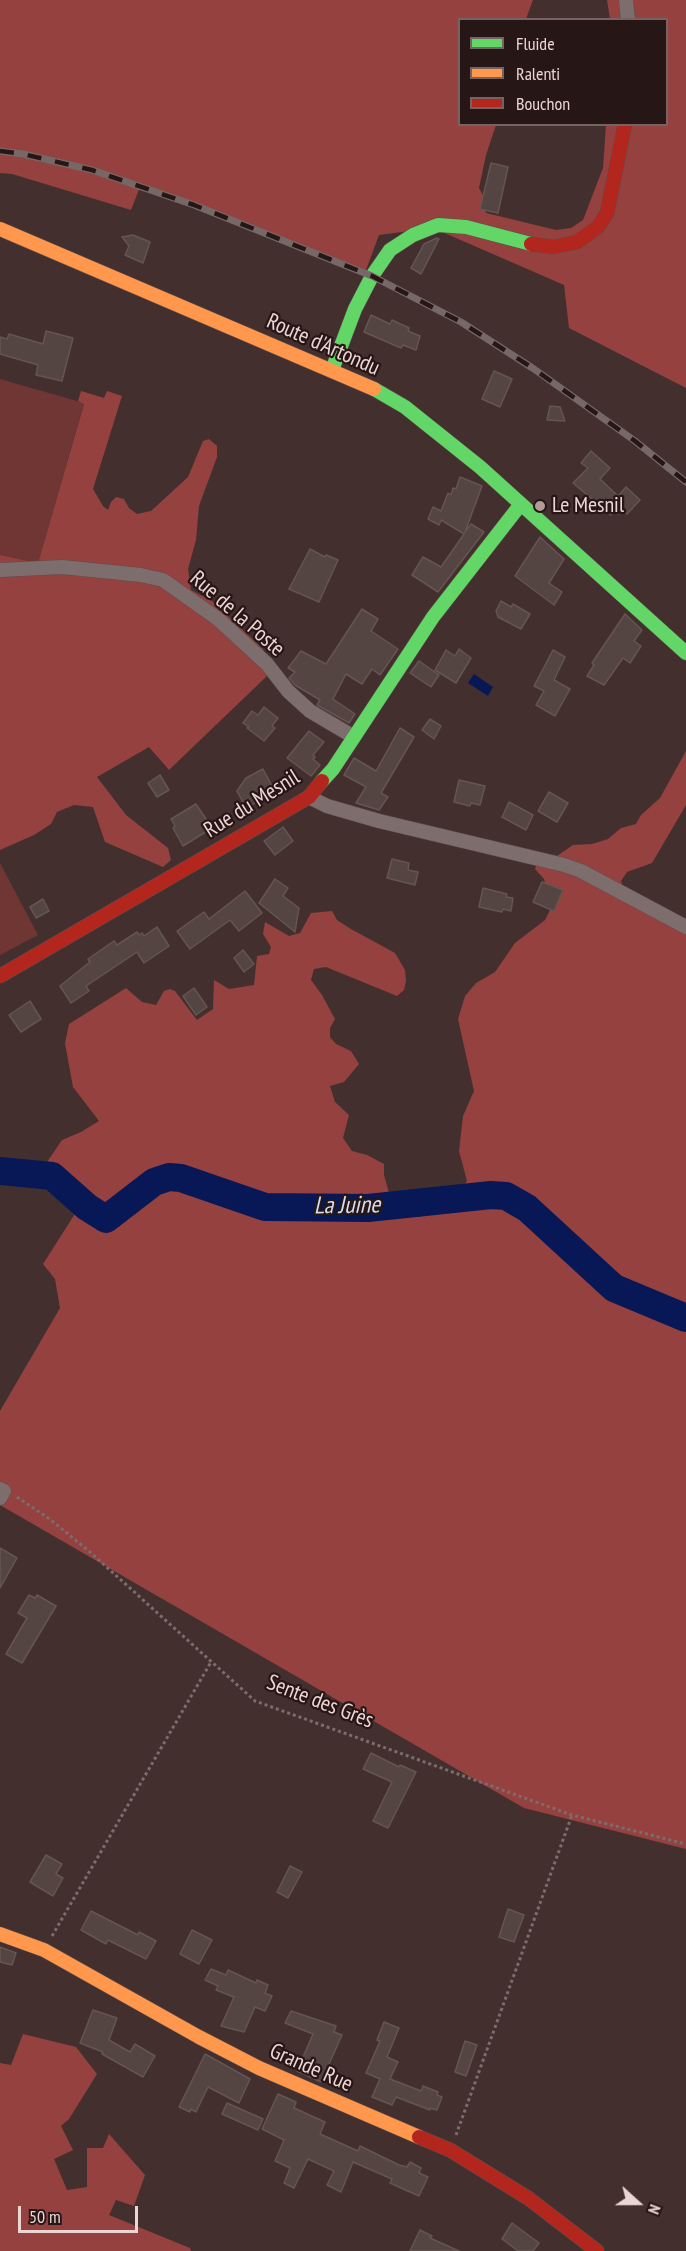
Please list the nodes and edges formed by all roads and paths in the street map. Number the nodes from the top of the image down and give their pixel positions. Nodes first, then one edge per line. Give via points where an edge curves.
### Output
1 (626, 0) edge
2 (628, 18) edge
3 (625, 126) edge
4 (0, 229) edge
5 (332, 370) junction
6 (521, 504) junction
7 (0, 570) edge
8 (686, 653) edge
9 (354, 737) junction
10 (309, 797) junction
11 (686, 927) edge
12 (0, 976) edge
13 (1, 1493) edge
14 (211, 1662) junction
15 (572, 1815) junction
16 (686, 1844) edge
17 (0, 1934) edge
18 (44, 1950) junction
19 (450, 2150) junction
20 (597, 2251) edge

1 - 2 street
3 - 5 street via 607,213 598,227 578,242 553,247 466,227 438,225 412,235 390,250 372,276
4 - 5 street, Route d'Artondu
5 - 6 street, Route d'Artondu via 405,407
6 - 8 street, Route d'Artondu
6 - 9 street, Rue du Mesnil via 433,617
7 - 9 street, Rue de la Poste via 62,567 141,574 163,580 218,619 310,711
9 - 10 street, Rue du Mesnil
10 - 11 street via 379,821 564,865
10 - 12 street, Rue du Mesnil
13 - 14 path, Sente des Grès via 51,1520
14 - 15 path, Sente des Grès via 255,1701 269,1708
14 - 18 path
15 - 16 path, Sente des Grès
15 - 19 path
17 - 18 street, Grande Rue
18 - 19 street, Grande Rue via 259,2068
19 - 20 street, Grande Rue via 528,2198

